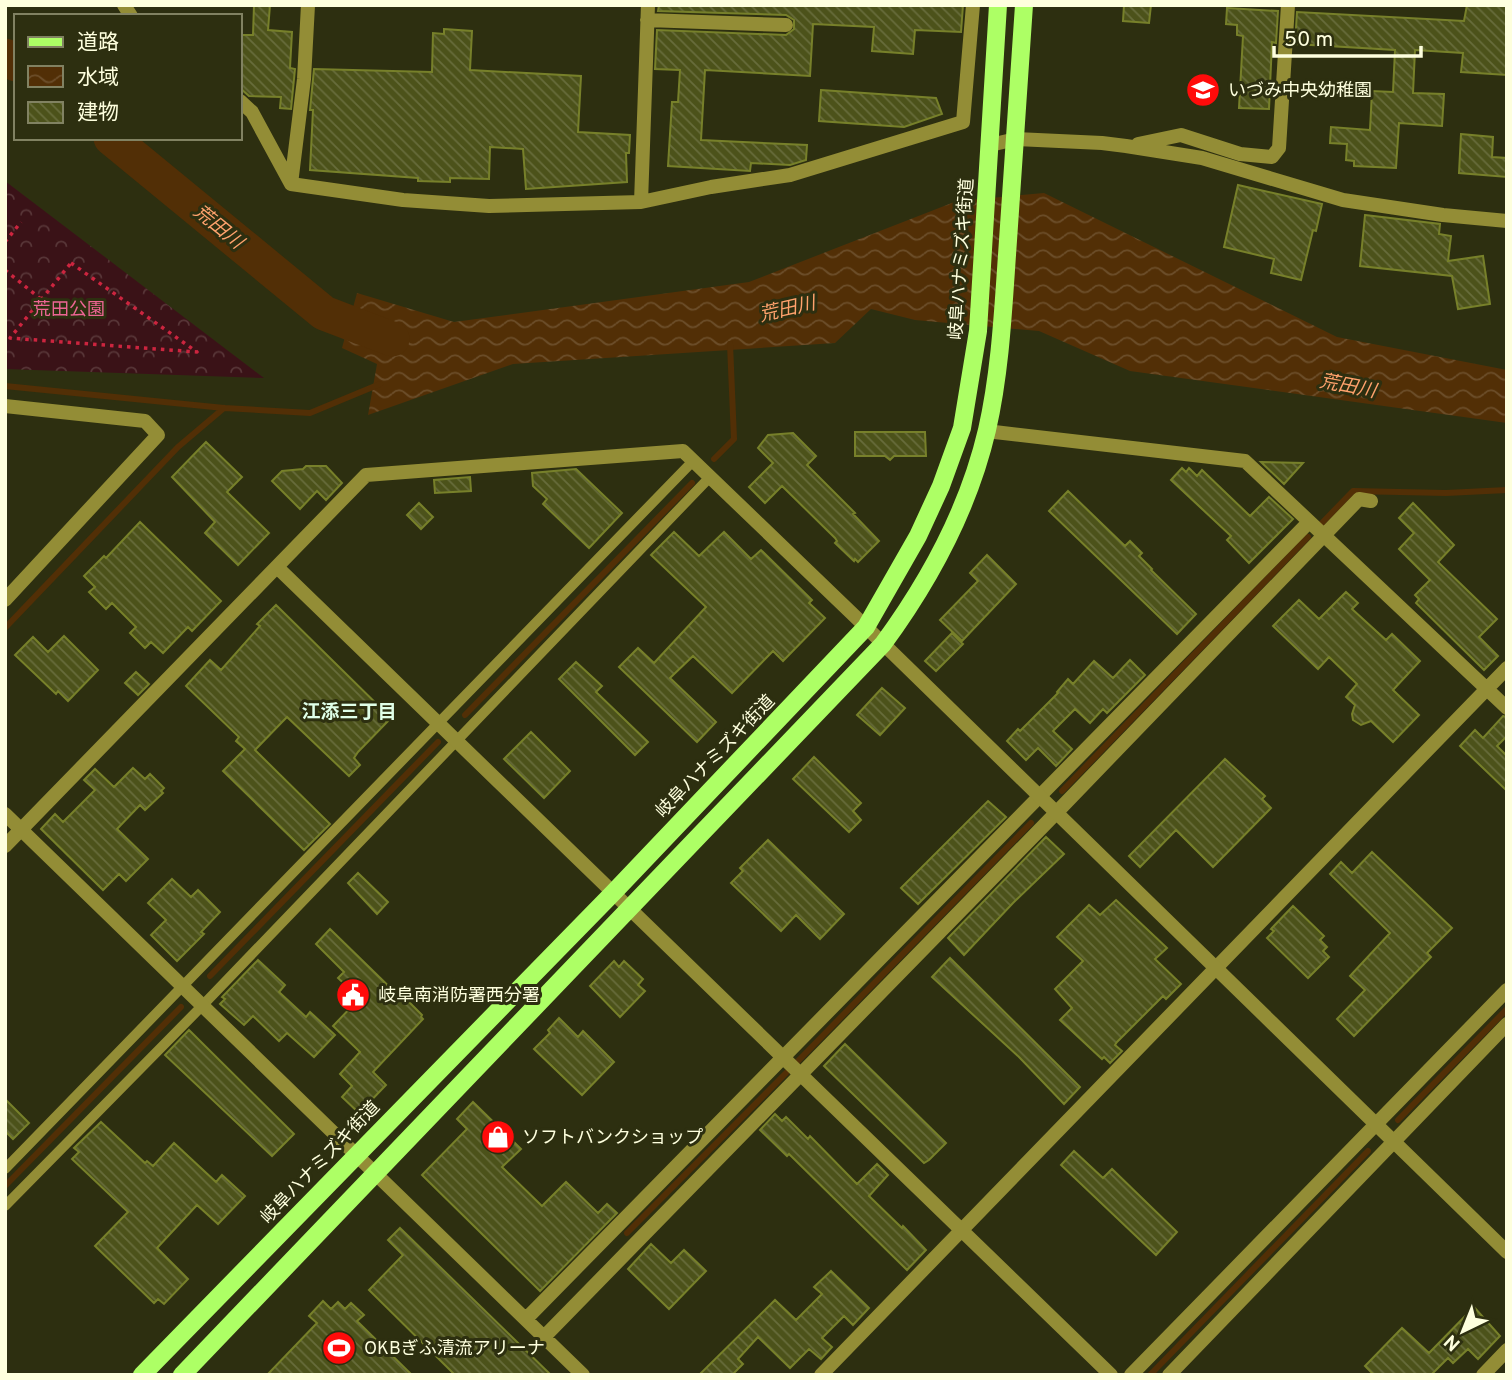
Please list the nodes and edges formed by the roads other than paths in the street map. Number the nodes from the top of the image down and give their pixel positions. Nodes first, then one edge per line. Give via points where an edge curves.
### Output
1 (308, 5) edge
2 (973, 5) edge
3 (998, 5) edge
4 (1024, 5) edge
5 (1289, 5) edge
6 (648, 12) edge
7 (786, 25) dead end
8 (242, 103) edge
9 (1016, 139) junction
10 (990, 145) junction
11 (1126, 146) junction
12 (292, 184) junction
13 (640, 202) junction
14 (1507, 221) edge
15 (5, 406) edge
16 (986, 431) junction
17 (694, 460) junction
18 (710, 477) junction
19 (1371, 501) dead end
20 (1309, 522) junction
21 (1324, 535) junction
22 (278, 568) junction
23 (5, 600) edge
24 (866, 627) junction
25 (883, 644) junction
26 (1507, 668) edge
27 (1487, 689) junction
28 (1507, 708) edge
29 (438, 724) junction
30 (456, 741) junction
31 (1039, 797) junction
32 (1056, 813) junction
33 (5, 814) edge
34 (21, 829) junction
35 (5, 845) edge
36 (613, 893) junction
37 (630, 910) junction
38 (1216, 969) junction
39 (182, 987) junction
40 (1507, 990) edge
41 (202, 1006) junction
42 (1507, 1024) edge
43 (783, 1058) junction
44 (800, 1073) junction
45 (1376, 1124) junction
46 (1393, 1141) junction
47 (356, 1154) junction
48 (5, 1169) edge
49 (376, 1174) junction
50 (5, 1206) edge
51 (962, 1231) junction
52 (1507, 1252) edge
53 (526, 1320) junction
54 (544, 1336) junction
55 (1507, 1350) edge
56 (142, 1375) edge
57 (182, 1375) edge
58 (583, 1375) edge
59 (821, 1375) edge
60 (1111, 1375) edge
61 (1132, 1375) edge
62 (1169, 1375) edge
63 (1483, 1375) edge

1 - 12 street
2 - 13 street via 962,122 790,175
3 - 10 main road, 岐阜ハナミズキ街道
4 - 9 main road
5 - 11 street via 1279,148 1272,158 1181,135
6 - 7 street
6 - 13 street
8 - 12 street via 252,111
9 - 10 street
9 - 11 street
9 - 16 main road via 1001,339
10 - 24 main road, 岐阜ハナミズキ街道 via 978,331 962,428 941,486
11 - 14 street via 1202,158 1343,200
12 - 13 street via 403,200 489,206
15 - 23 street via 145,421 158,435
16 - 20 street via 1245,461
16 - 25 main road via 954,525
17 - 18 street
17 - 22 street via 683,451 366,475
17 - 29 lane
18 - 24 street
18 - 30 lane
19 - 21 street via 1359,499
20 - 21 street
20 - 31 street
21 - 27 street
21 - 32 street
22 - 29 street
22 - 34 street
24 - 25 street
24 - 36 main road, 岐阜ハナミズキ街道
25 - 31 street
25 - 37 main road
26 - 27 street
27 - 28 street
27 - 38 street
29 - 30 street
29 - 39 lane
30 - 36 street
30 - 41 lane
31 - 32 street
31 - 43 street
32 - 38 street
32 - 44 street
33 - 34 street
34 - 35 street
34 - 39 street
36 - 37 street
36 - 47 main road, 岐阜ハナミズキ街道
37 - 43 street
37 - 49 main road
38 - 45 street
38 - 51 street
39 - 41 street
39 - 48 lane
40 - 45 street
41 - 47 street
41 - 50 lane
42 - 46 street
43 - 44 street
43 - 53 street
44 - 51 street
44 - 54 street
45 - 46 street
45 - 61 street
46 - 52 street
46 - 62 street
47 - 49 street
47 - 56 main road, 岐阜ハナミズキ街道
49 - 53 street
49 - 57 main road
51 - 59 street
51 - 60 street
53 - 54 street
54 - 58 street
55 - 63 street

